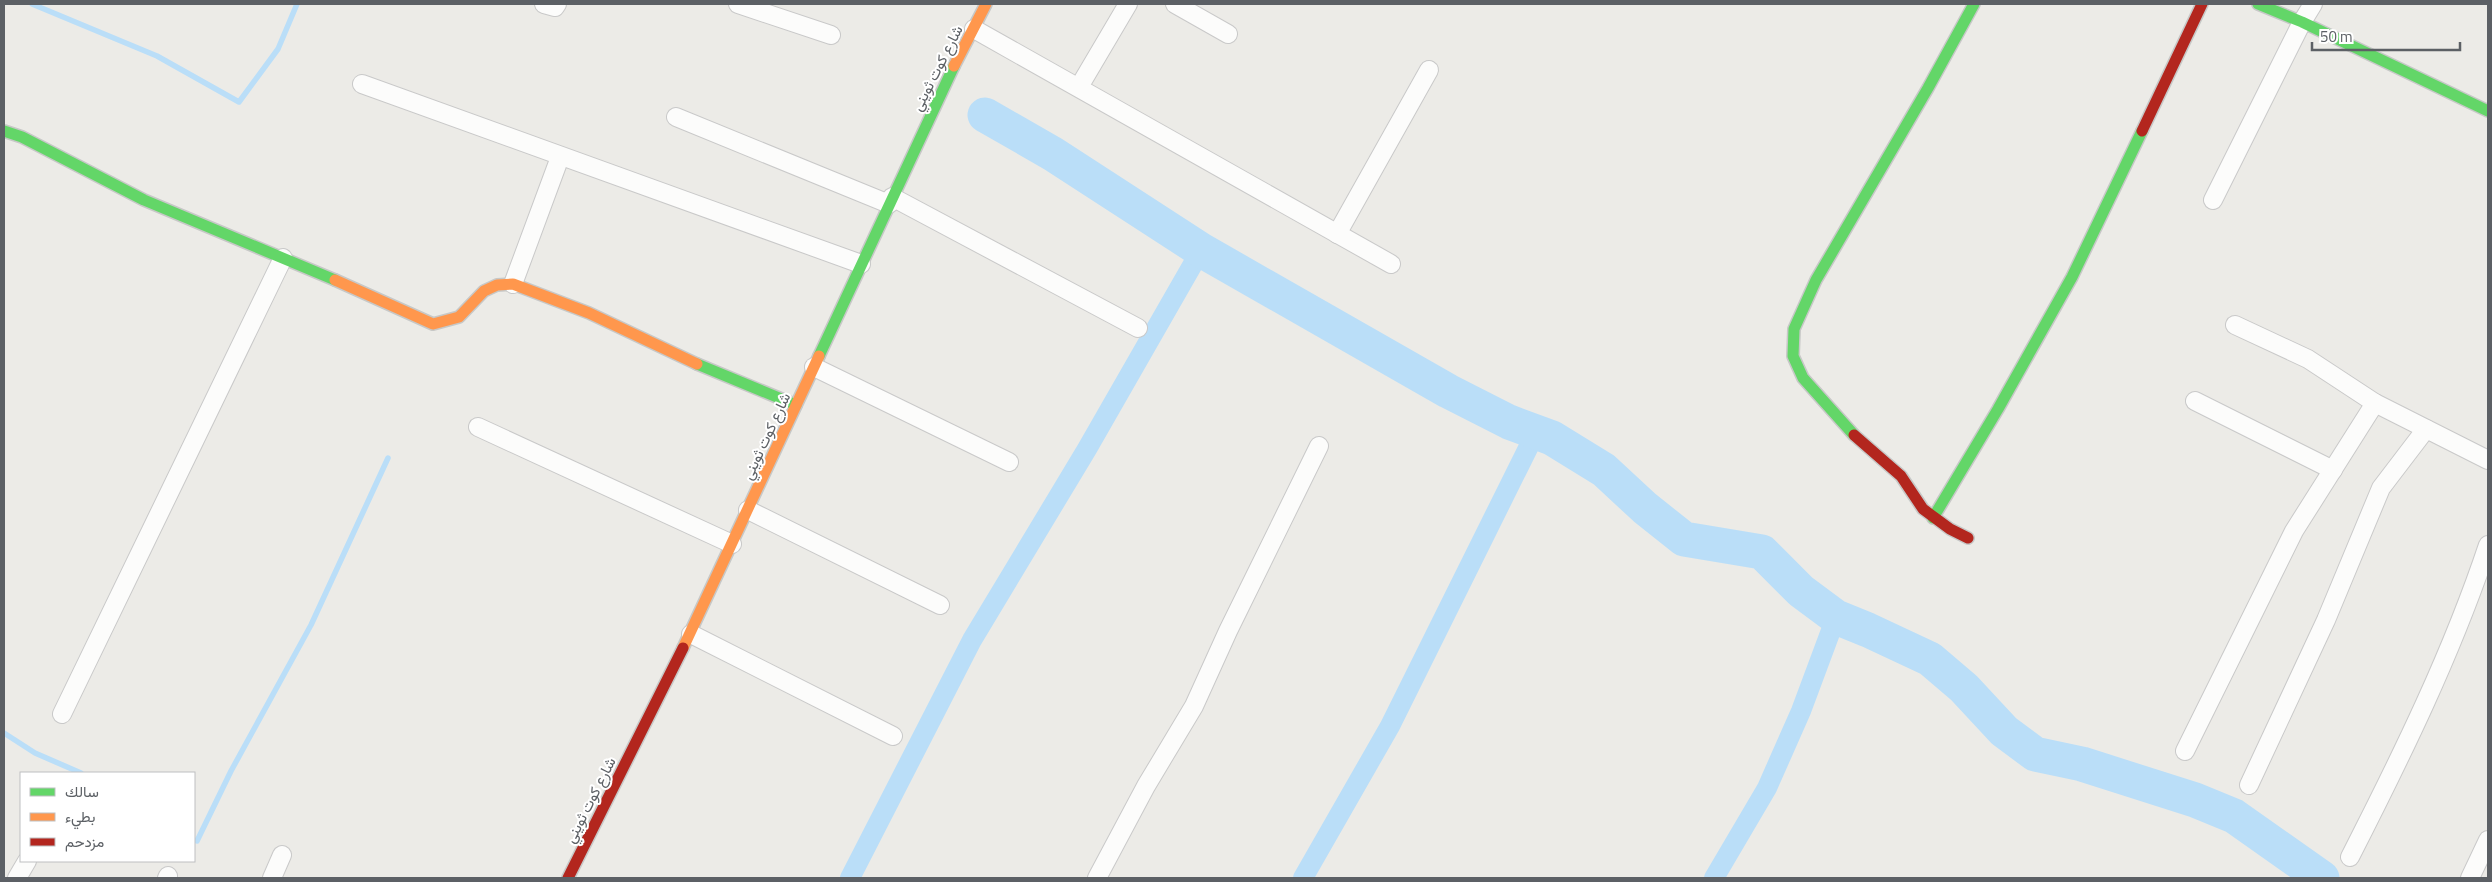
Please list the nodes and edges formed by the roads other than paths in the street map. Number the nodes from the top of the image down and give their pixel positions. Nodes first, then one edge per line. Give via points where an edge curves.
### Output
1 (544, 4) edge
2 (557, 4) edge
3 (738, 4) edge
4 (986, 4) edge
5 (1128, 4) edge
6 (1175, 4) edge
7 (1974, 4) edge
8 (2202, 4) edge
9 (2258, 4) edge
10 (2313, 4) edge
11 (2302, 22) junction
12 (974, 29) junction
13 (831, 34) dead end
14 (1228, 34) dead end
15 (1429, 70) dead end
16 (362, 84) dead end
17 (1079, 87) junction
18 (2488, 111) edge
19 (676, 117) dead end
20 (4, 131) edge
21 (560, 157) junction
22 (890, 200) junction
23 (2213, 200) dead end
24 (1337, 234) junction
25 (283, 258) junction
26 (861, 264) junction
27 (1391, 264) dead end
28 (513, 284) junction
29 (2235, 325) dead end
30 (1138, 328) dead end
31 (814, 367) junction
32 (2195, 401) dead end
33 (2375, 404) junction
34 (796, 405) junction
35 (478, 427) dead end
36 (2426, 429) junction
37 (1319, 446) dead end
38 (2488, 460) edge
39 (1009, 462) dead end
40 (2333, 470) junction
41 (748, 510) junction
42 (1932, 518) junction
43 (1968, 538) dead end
44 (732, 544) junction
45 (2488, 545) edge
46 (940, 604) dead end
47 (691, 634) junction
48 (62, 714) dead end
49 (893, 736) dead end
50 (2185, 751) dead end
51 (2249, 785) dead end
52 (2488, 840) edge
53 (282, 855) dead end
54 (2350, 857) dead end
55 (26, 862) edge
56 (17, 878) edge
57 (272, 878) edge
58 (568, 878) edge
59 (1096, 878) edge
60 (2470, 878) edge

1 - 2 street via 555,7
3 - 13 street
4 - 12 street, شارع كوت ثويني
5 - 17 street
6 - 14 street
7 - 42 street via 1816,280 1794,329 1793,356 1803,378 1857,438 1901,476
8 - 42 street via 2072,277
9 - 11 street
10 - 11 street
11 - 18 street
11 - 23 street
12 - 17 street
12 - 22 street, شارع كوت ثويني via 939,94
15 - 24 street
16 - 21 street
17 - 24 street
19 - 22 street
20 - 25 street via 22,137 144,200
21 - 26 street
21 - 28 street
22 - 26 street, شارع كوت ثويني
22 - 30 street
24 - 27 street
25 - 28 street via 434,324 459,317 484,291 497,285
25 - 48 street
26 - 31 street, شارع كوت ثويني
28 - 34 street via 589,313 710,370
29 - 33 street via 2308,359
31 - 34 street, شارع كوت ثويني
31 - 39 street
32 - 40 street
33 - 36 street
33 - 40 street
34 - 41 street, شارع كوت ثويني
35 - 44 street
36 - 38 street
36 - 51 street via 2381,488 2326,620
37 - 59 street via 1194,706
40 - 50 street via 2294,531
41 - 44 street, شارع كوت ثويني
41 - 46 street
42 - 43 street
44 - 47 street, شارع كوت ثويني
45 - 54 street via 2442,665
47 - 49 street
47 - 58 street, شارع كوت ثويني
52 - 60 street
53 - 57 street
55 - 56 street

